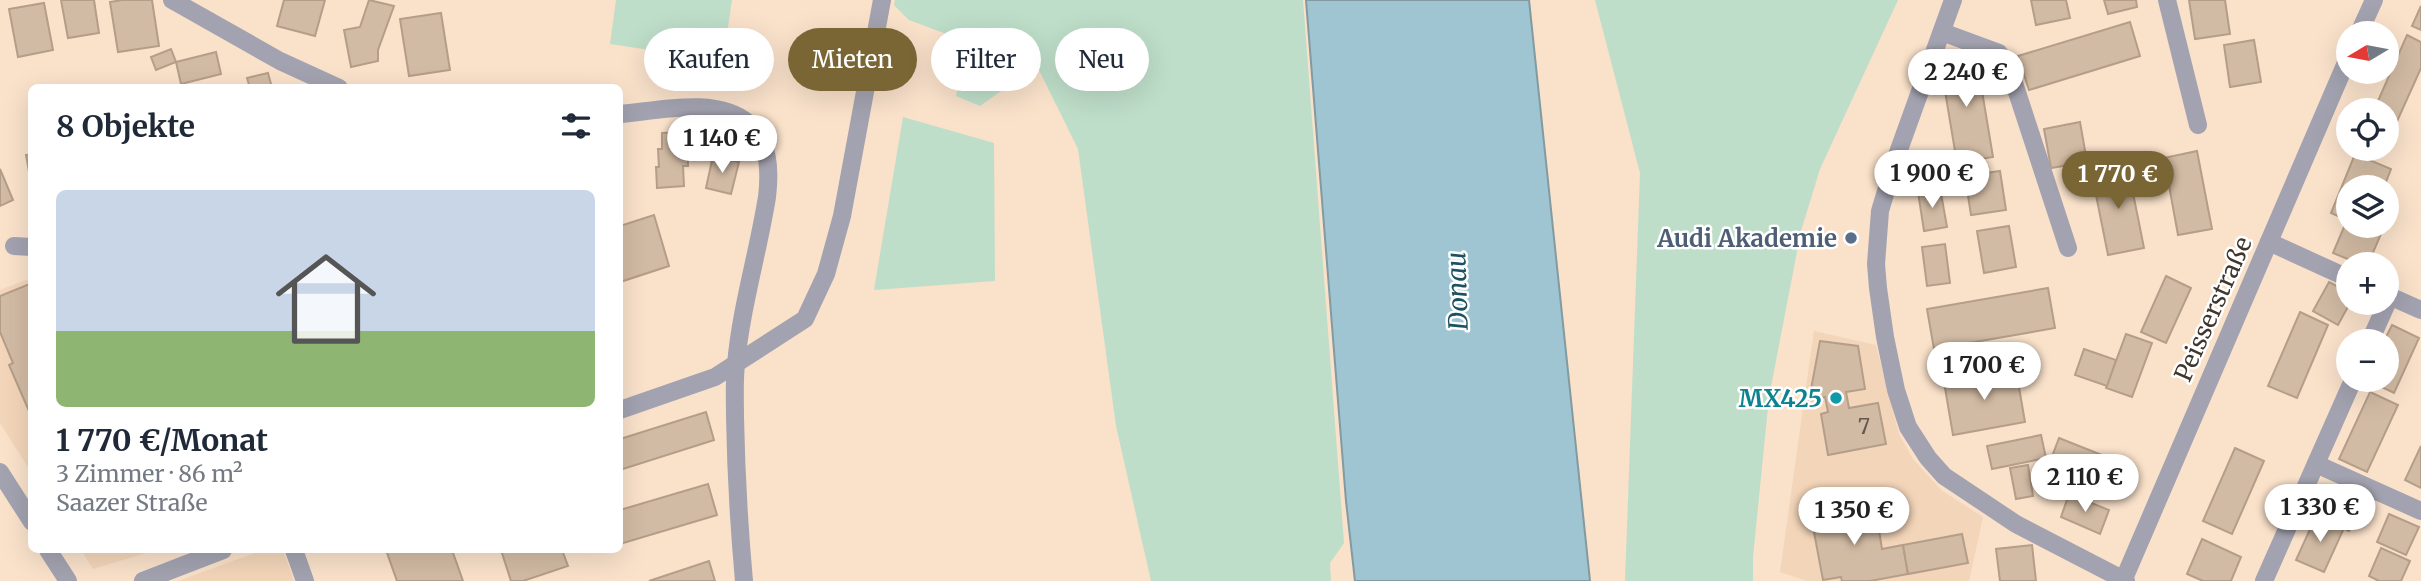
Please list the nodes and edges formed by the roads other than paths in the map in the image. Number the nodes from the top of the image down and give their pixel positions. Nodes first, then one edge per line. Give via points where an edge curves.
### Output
1 (172, 0) edge
2 (882, 0) edge
3 (1953, 0) edge
4 (2166, 0) edge
5 (2374, 0) edge
6 (2364, 21) edge
7 (1942, 32) junction
8 (330, 84) edge
9 (2337, 84) edge
10 (623, 114) edge
11 (2199, 125) dead end
12 (2269, 242) junction
13 (2068, 248) dead end
14 (2336, 273) edge
15 (2399, 303) edge
16 (2421, 310) edge
17 (736, 365) junction
18 (2348, 392) edge
19 (623, 409) edge
20 (2316, 464) junction
21 (0, 472) edge
22 (2421, 511) edge
23 (28, 516) edge
24 (50, 553) edge
25 (215, 553) edge
26 (295, 553) edge
27 (68, 581) edge
28 (143, 581) edge
29 (304, 581) edge
30 (744, 581) edge
31 (2124, 581) edge
32 (2264, 581) edge

1 - 8 street via 279,61
2 - 17 street via 842,216 826,274 805,319
3 - 7 street
4 - 11 street
5 - 6 street
7 - 13 street via 2000,53
7 - 31 street via 1880,211 1878,288 1900,403 1908,427 1944,476 2016,524
9 - 12 street, Peisserstraße
10 - 17 street via 697,108 734,114 750,124 762,141 769,180
12 - 14 street
12 - 31 street, Peisserstraße
15 - 16 street
17 - 19 street via 715,377
17 - 30 street
18 - 20 street
20 - 22 street
20 - 32 street
21 - 23 street
24 - 27 street
25 - 28 street
26 - 29 street

